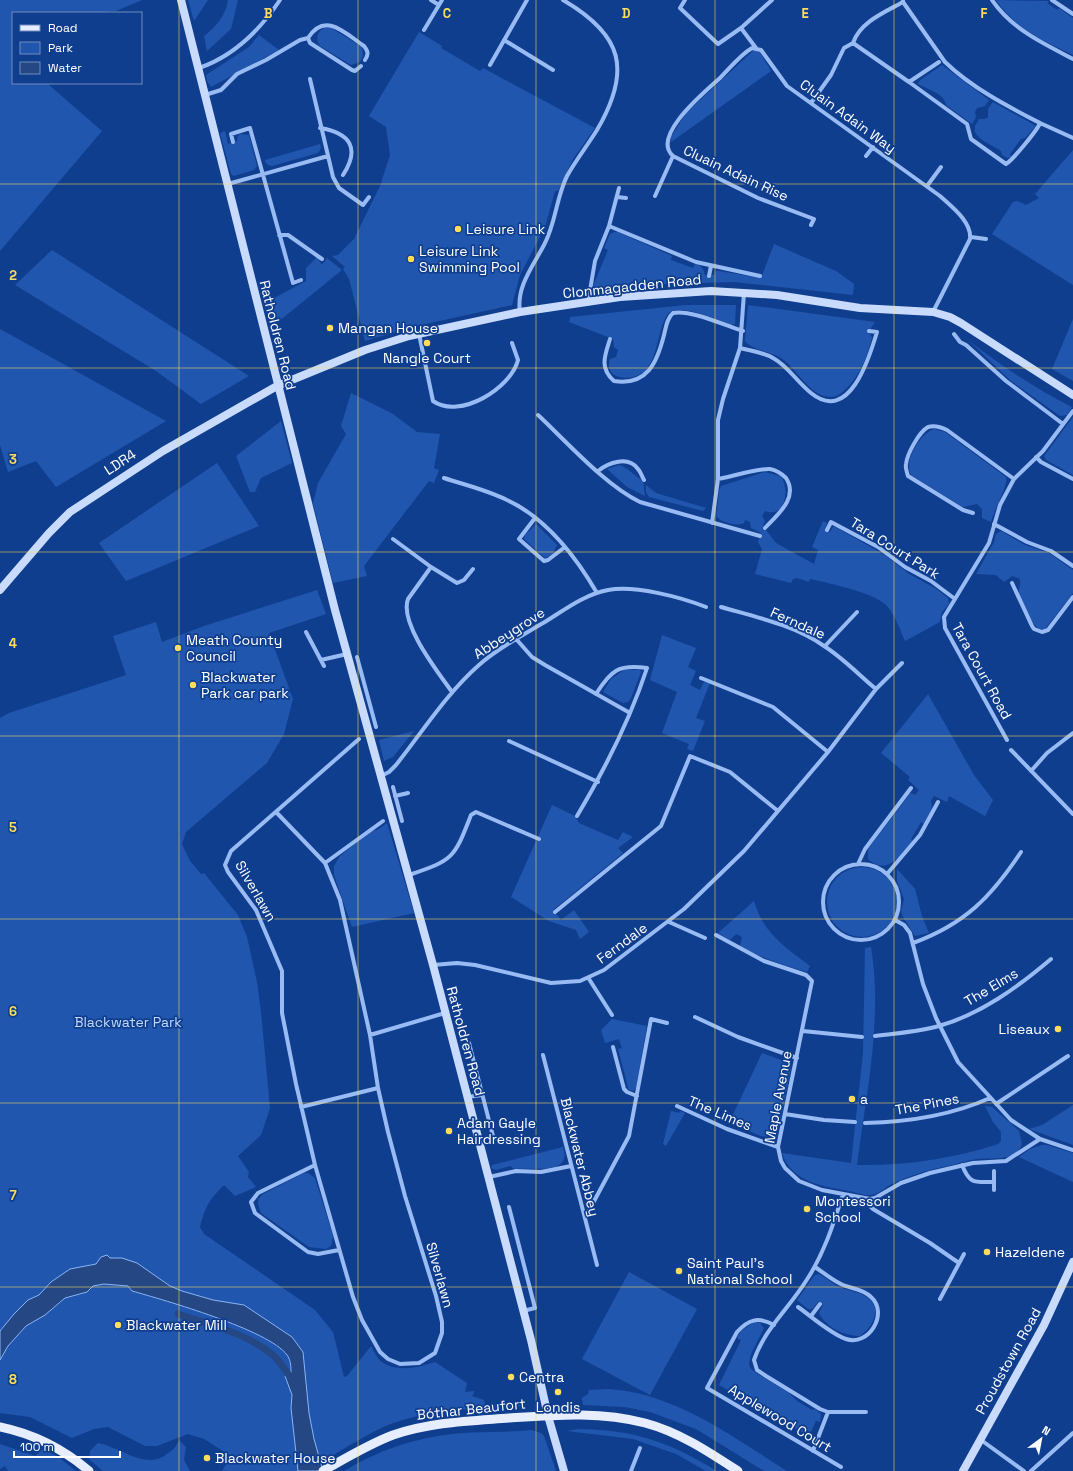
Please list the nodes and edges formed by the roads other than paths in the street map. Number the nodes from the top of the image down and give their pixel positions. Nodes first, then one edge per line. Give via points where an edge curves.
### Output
1 (181, 0) edge
2 (280, 0) edge
3 (431, 0) edge
4 (442, 0) edge
5 (527, 0) edge
6 (563, 0) edge
7 (685, 0) edge
8 (772, 0) edge
9 (992, 0) edge
10 (1052, 0) edge
11 (903, 1) edge
12 (439, 4) junction
13 (1073, 14) edge
14 (741, 28) junction
15 (424, 30) dead end
16 (308, 38) junction
17 (504, 40) junction
18 (853, 42) junction
19 (756, 48) junction
20 (1073, 58) edge
21 (365, 60) dead end
22 (939, 62) dead end
23 (490, 65) dead end
24 (361, 66) dead end
25 (198, 68) junction
26 (553, 70) dead end
27 (310, 79) dead end
28 (910, 82) junction
29 (206, 95) junction
30 (811, 103) junction
31 (1040, 123) junction
32 (320, 128) junction
33 (1073, 138) edge
34 (233, 142) dead end
35 (873, 147) junction
36 (328, 156) junction
37 (674, 156) junction
38 (866, 156) dead end
39 (941, 167) dead end
40 (263, 175) junction
41 (343, 175) dead end
42 (226, 185) junction
43 (927, 186) junction
44 (619, 188) dead end
45 (655, 196) dead end
46 (369, 197) dead end
47 (617, 197) junction
48 (626, 198) dead end
49 (811, 225) dead end
50 (609, 226) junction
51 (279, 235) junction
52 (971, 237) junction
53 (986, 239) dead end
54 (322, 259) dead end
55 (711, 266) junction
56 (709, 276) dead end
57 (760, 276) dead end
58 (300, 280) dead end
59 (744, 292) junction
60 (588, 302) junction
61 (520, 312) junction
62 (933, 312) junction
63 (869, 331) dead end
64 (743, 332) junction
65 (418, 333) junction
66 (954, 334) dead end
67 (610, 339) dead end
68 (512, 343) dead end
69 (740, 348) junction
70 (278, 386) junction
71 (1073, 395) edge
72 (1073, 411) edge
73 (538, 415) dead end
74 (1063, 424) junction
75 (1036, 457) junction
76 (598, 471) junction
77 (444, 478) dead end
78 (718, 479) junction
79 (1014, 479) junction
80 (1073, 479) edge
81 (644, 480) dead end
82 (973, 513) dead end
83 (535, 518) junction
84 (712, 522) junction
85 (994, 524) junction
86 (765, 528) dead end
87 (827, 530) dead end
88 (760, 536) dead end
89 (393, 539) dead end
90 (565, 547) junction
91 (1073, 566) edge
92 (431, 567) junction
93 (473, 569) dead end
94 (1012, 583) dead end
95 (0, 590) edge
96 (597, 593) junction
97 (1073, 597) edge
98 (955, 599) junction
99 (706, 606) dead end
100 (721, 607) dead end
101 (857, 612) dead end
102 (306, 632) dead end
103 (517, 640) junction
104 (825, 646) junction
105 (348, 654) junction
106 (357, 657) dead end
107 (321, 660) junction
108 (902, 663) dead end
109 (324, 666) dead end
110 (357, 673) junction
111 (701, 678) dead end
112 (876, 689) junction
113 (452, 692) junction
114 (596, 694) junction
115 (630, 713) junction
116 (376, 727) dead end
117 (1073, 734) edge
118 (359, 739) dead end
119 (1008, 740) dead end
120 (508, 741) dead end
121 (1011, 750) dead end
122 (828, 752) junction
123 (1031, 771) junction
124 (381, 776) junction
125 (598, 782) junction
126 (393, 787) dead end
127 (911, 788) dead end
128 (408, 793) dead end
129 (396, 796) junction
130 (938, 802) dead end
131 (395, 810) junction
132 (778, 811) junction
133 (276, 812) junction
134 (1073, 814) edge
135 (577, 816) dead end
136 (383, 821) dead end
137 (402, 821) dead end
138 (539, 839) dead end
139 (1021, 852) dead end
140 (325, 863) junction
141 (858, 864) junction
142 (888, 874) junction
143 (409, 875) junction
144 (555, 912) dead end
145 (895, 920) junction
146 (669, 922) junction
147 (716, 935) dead end
148 (705, 938) dead end
149 (913, 943) junction
150 (1050, 959) dead end
151 (433, 965) junction
152 (589, 979) junction
153 (445, 1013) junction
154 (612, 1015) dead end
155 (695, 1017) dead end
156 (667, 1023) dead end
157 (939, 1026) junction
158 (803, 1031) junction
159 (370, 1035) junction
160 (876, 1036) dead end
161 (862, 1037) dead end
162 (469, 1043) dead end
163 (613, 1048) dead end
164 (543, 1055) dead end
165 (1068, 1056) dead end
166 (797, 1058) junction
167 (378, 1088) junction
168 (482, 1095) junction
169 (637, 1096) junction
170 (467, 1097) junction
171 (990, 1098) junction
172 (996, 1104) junction
173 (677, 1106) dead end
174 (301, 1108) junction
175 (785, 1114) junction
176 (855, 1122) dead end
177 (865, 1123) dead end
178 (1040, 1138) junction
179 (494, 1140) dead end
180 (778, 1147) junction
181 (1073, 1150) edge
182 (315, 1165) junction
183 (962, 1165) junction
184 (571, 1166) junction
185 (994, 1171) dead end
186 (488, 1178) junction
187 (994, 1182) junction
188 (994, 1190) dead end
189 (843, 1194) junction
190 (870, 1199) junction
191 (509, 1207) dead end
192 (585, 1218) junction
193 (339, 1250) junction
194 (964, 1254) dead end
195 (959, 1263) junction
196 (1073, 1264) edge
197 (597, 1265) dead end
198 (815, 1268) junction
199 (940, 1299) dead end
200 (820, 1304) dead end
201 (798, 1306) dead end
202 (523, 1311) junction
203 (811, 1316) junction
204 (774, 1324) junction
205 (828, 1412) junction
206 (866, 1412) dead end
207 (548, 1416) junction
208 (0, 1427) edge
209 (1073, 1433) edge
210 (980, 1440) junction
211 (640, 1448) dead end
212 (813, 1451) junction
213 (842, 1467) dead end
214 (88, 1471) edge
215 (323, 1471) edge
216 (564, 1471) edge
217 (631, 1471) edge
218 (738, 1471) edge
219 (963, 1471) edge
220 (1024, 1471) edge
221 (1031, 1471) edge

1 - 25 street, Ratholdren Road
2 - 25 street via 260,27 239,47
3 - 12 street
4 - 12 street
5 - 17 street
6 - 61 street via 584,12 603,30 615,51 617,74 604,116 564,183 552,229 522,288
7 - 14 street via 680,8 718,44
8 - 14 street
9 - 20 street via 1007,20 1031,37
10 - 13 street
11 - 18 street via 864,26 856,34
11 - 31 street via 952,69 992,97
12 - 15 street
14 - 19 street, Cluain Adain Way
16 - 21 street via 323,25 330,24 364,46 367,50
16 - 24 street via 310,42 352,70 359,70
16 - 29 street via 237,74 221,90
17 - 23 street
17 - 26 street
18 - 28 street
18 - 30 street via 844,48 831,75
19 - 30 street, Cluain Adain Way via 765,54 787,86
19 - 37 street, Cluain Adain Rise via 749,50 681,114 668,140 668,150
22 - 28 street
25 - 29 street, Ratholdren Road
27 - 32 street
28 - 31 street via 967,124 972,139 1006,164 1039,129
29 - 42 street, Ratholdren Road
30 - 35 street, Cluain Adain Way
31 - 33 street
32 - 36 street
32 - 41 street via 333,130 350,144 353,152
34 - 40 street via 231,134 250,128
35 - 38 street
35 - 43 street, Cluain Adain Way
36 - 40 street
36 - 46 street via 333,177 339,188 363,205
37 - 45 street
37 - 49 street, Cluain Adain Rise via 758,198 814,219
39 - 43 street
40 - 42 street
40 - 51 street
42 - 70 street, Ratholdren Road
43 - 52 street, Cluain Adain Way via 957,212 969,227
44 - 47 street
47 - 48 street
47 - 50 street
50 - 55 street
50 - 60 street via 595,261
51 - 54 street via 288,235
51 - 58 street via 293,282
52 - 53 street
52 - 62 street
55 - 56 street
55 - 57 street
59 - 60 street, Clonmagadden Road via 668,293
59 - 62 street, Clonmagadden Road via 860,308
59 - 64 street
60 - 61 street, Clonmagadden Road
61 - 65 street, Clonmagadden Road
62 - 71 street, Clonmagadden Road via 961,323
63 - 69 street via 878,332 868,360 854,385 836,401 827,401 811,393 772,358
64 - 67 street via 688,314 673,313 667,322 653,366 642,377 623,382 614,381 604,369
64 - 69 street
65 - 68 street via 433,401 446,407 471,404 485,397 511,375 518,360
65 - 70 street, Clonmagadden Road via 365,350
66 - 74 street via 1006,382
69 - 78 street via 720,410
70 - 95 street, LDR4 via 162,451 70,512
70 - 105 street, Ratholdren Road
72 - 74 street, Tara Court Road
73 - 76 street
74 - 75 street, Tara Court Road
75 - 79 street, Tara Court Road
75 - 80 street
76 - 81 street via 613,462 630,463 638,468
76 - 84 street via 617,489 640,502
77 - 83 street via 508,500
78 - 84 street
78 - 86 street via 769,469 784,476 788,482 789,497 780,513
79 - 82 street via 946,430 934,426 922,432 907,458 908,476 963,510
79 - 85 street, Tara Court Road via 1000,505
83 - 90 street
83 - 90 street via 519,539 544,561
84 - 88 street
85 - 91 street via 1027,542 1051,551
85 - 98 street, Tara Court Road via 989,542
87 - 98 street, Tara Court Park via 830,522 865,539
89 - 92 street
90 - 96 street
92 - 93 street via 457,583 464,580
92 - 113 street via 408,599 406,613 422,648
94 - 97 street via 1032,626 1038,632 1048,630
96 - 99 street, Abbeygrove via 609,590 642,591
96 - 103 street, Abbeygrove via 578,601
98 - 119 street, Tara Court Road via 944,617 945,628
100 - 104 street, Ferndale via 779,624
101 - 104 street
102 - 107 street
103 - 113 street, Abbeygrove via 481,663
103 - 114 street via 532,657
104 - 112 street, Ferndale
105 - 107 street
105 - 110 street, Ratholdren Road
106 - 110 street, Ratholdren Road
107 - 109 street
108 - 112 street, Ferndale
110 - 116 street, Ratholdren Road
110 - 124 street, Ratholdren Road
111 - 122 street via 773,706
112 - 122 street, Ferndale
113 - 124 street, Abbeygrove via 396,765
114 - 115 street
114 - 115 street via 607,676 622,667 647,668
115 - 125 street
117 - 123 street via 1047,753
118 - 133 street, Silverlawn
120 - 125 street
121 - 123 street
122 - 132 street, Ferndale
123 - 134 street
124 - 131 street, Ratholdren Road
125 - 135 street
126 - 129 street
127 - 141 street via 865,849
128 - 129 street
129 - 131 street
130 - 142 street via 920,835
131 - 137 street
131 - 143 street, Ratholdren Road
132 - 144 street via 730,772 690,756 660,826
132 - 146 street, Ferndale via 744,851
133 - 140 street, Silverlawn
133 - 174 street, Silverlawn via 231,851 225,865 256,910 279,960 282,971 282,1012
136 - 140 street
138 - 143 street via 476,812 471,815 454,852 446,861
139 - 149 street via 994,890 975,909 943,930
140 - 159 street, Silverlawn via 340,900
141 - 142 street via 876,866
141 - 145 street via 839,871 826,888 824,908 830,924 846,937 863,940 882,934
142 - 145 street via 900,900
143 - 151 street, Ratholdren Road
145 - 149 street via 907,928
146 - 148 street
146 - 152 street, Ferndale
147 - 158 street, Maple Avenue via 764,961 810,978 813,984
149 - 157 street via 923,984
150 - 157 street, The Elms via 1015,989 974,1012
151 - 152 street, Ferndale via 475,965 551,983
151 - 153 street, Ratholdren Road
152 - 154 street
153 - 159 street
153 - 170 street, Ratholdren Road
155 - 166 street via 738,1037
156 - 169 street via 651,1019
157 - 160 street, The Elms
157 - 171 street via 958,1062
158 - 161 street
158 - 166 street, Maple Avenue
159 - 167 street, Silverlawn
162 - 168 street
163 - 169 street via 624,1089
164 - 184 street, Blackwater Abbey
165 - 172 street
166 - 175 street, Maple Avenue
167 - 174 street
167 - 193 street, Silverlawn via 404,1196 440,1309 442,1333 435,1353 419,1363 400,1364 380,1352 362,1320
168 - 170 street
168 - 179 street
169 - 192 street via 629,1136
170 - 186 street, Ratholdren Road
171 - 172 street
171 - 177 street, The Pines via 969,1108 929,1118
172 - 178 street via 1011,1120
173 - 180 street, The Limes
174 - 182 street, Silverlawn
175 - 176 street
175 - 180 street, Maple Avenue
178 - 181 street
178 - 183 street via 1006,1161
180 - 189 street, Maple Avenue via 781,1161 792,1175 811,1186
182 - 193 street, Silverlawn
182 - 193 street via 258,1193 251,1202 252,1208 255,1213 308,1252 318,1254
183 - 187 street via 969,1179 974,1182
183 - 190 street via 916,1177
184 - 186 street via 541,1172 516,1171
184 - 192 street, Blackwater Abbey
185 - 187 street
186 - 202 street, Ratholdren Road
187 - 188 street
189 - 190 street, Maple Avenue
189 - 198 street
190 - 195 street via 870,1206 873,1209
191 - 202 street via 534,1308
192 - 197 street, Blackwater Abbey
194 - 195 street
195 - 199 street
196 - 210 street, Proudstown Road via 1044,1324
198 - 203 street via 836,1282 872,1297 878,1309 878,1316 869,1334 852,1340 840,1336
198 - 204 street
200 - 203 street
201 - 203 street
202 - 207 street, Ratholdren Road
204 - 205 street via 760,1346 754,1365 766,1376
204 - 212 street, Applewood Court via 761,1320 747,1322 737,1332 707,1388
205 - 206 street
205 - 212 street
207 - 215 main road, Bóthar Beaufort via 424,1426 375,1443
207 - 216 street, Ratholdren Road
207 - 218 main road, Bóthar Beaufort via 594,1415 644,1422 683,1438
208 - 214 main road via 22,1432 49,1443
209 - 221 street
210 - 219 street, Proudstown Road
210 - 220 street
211 - 217 street
212 - 213 street, Applewood Court

